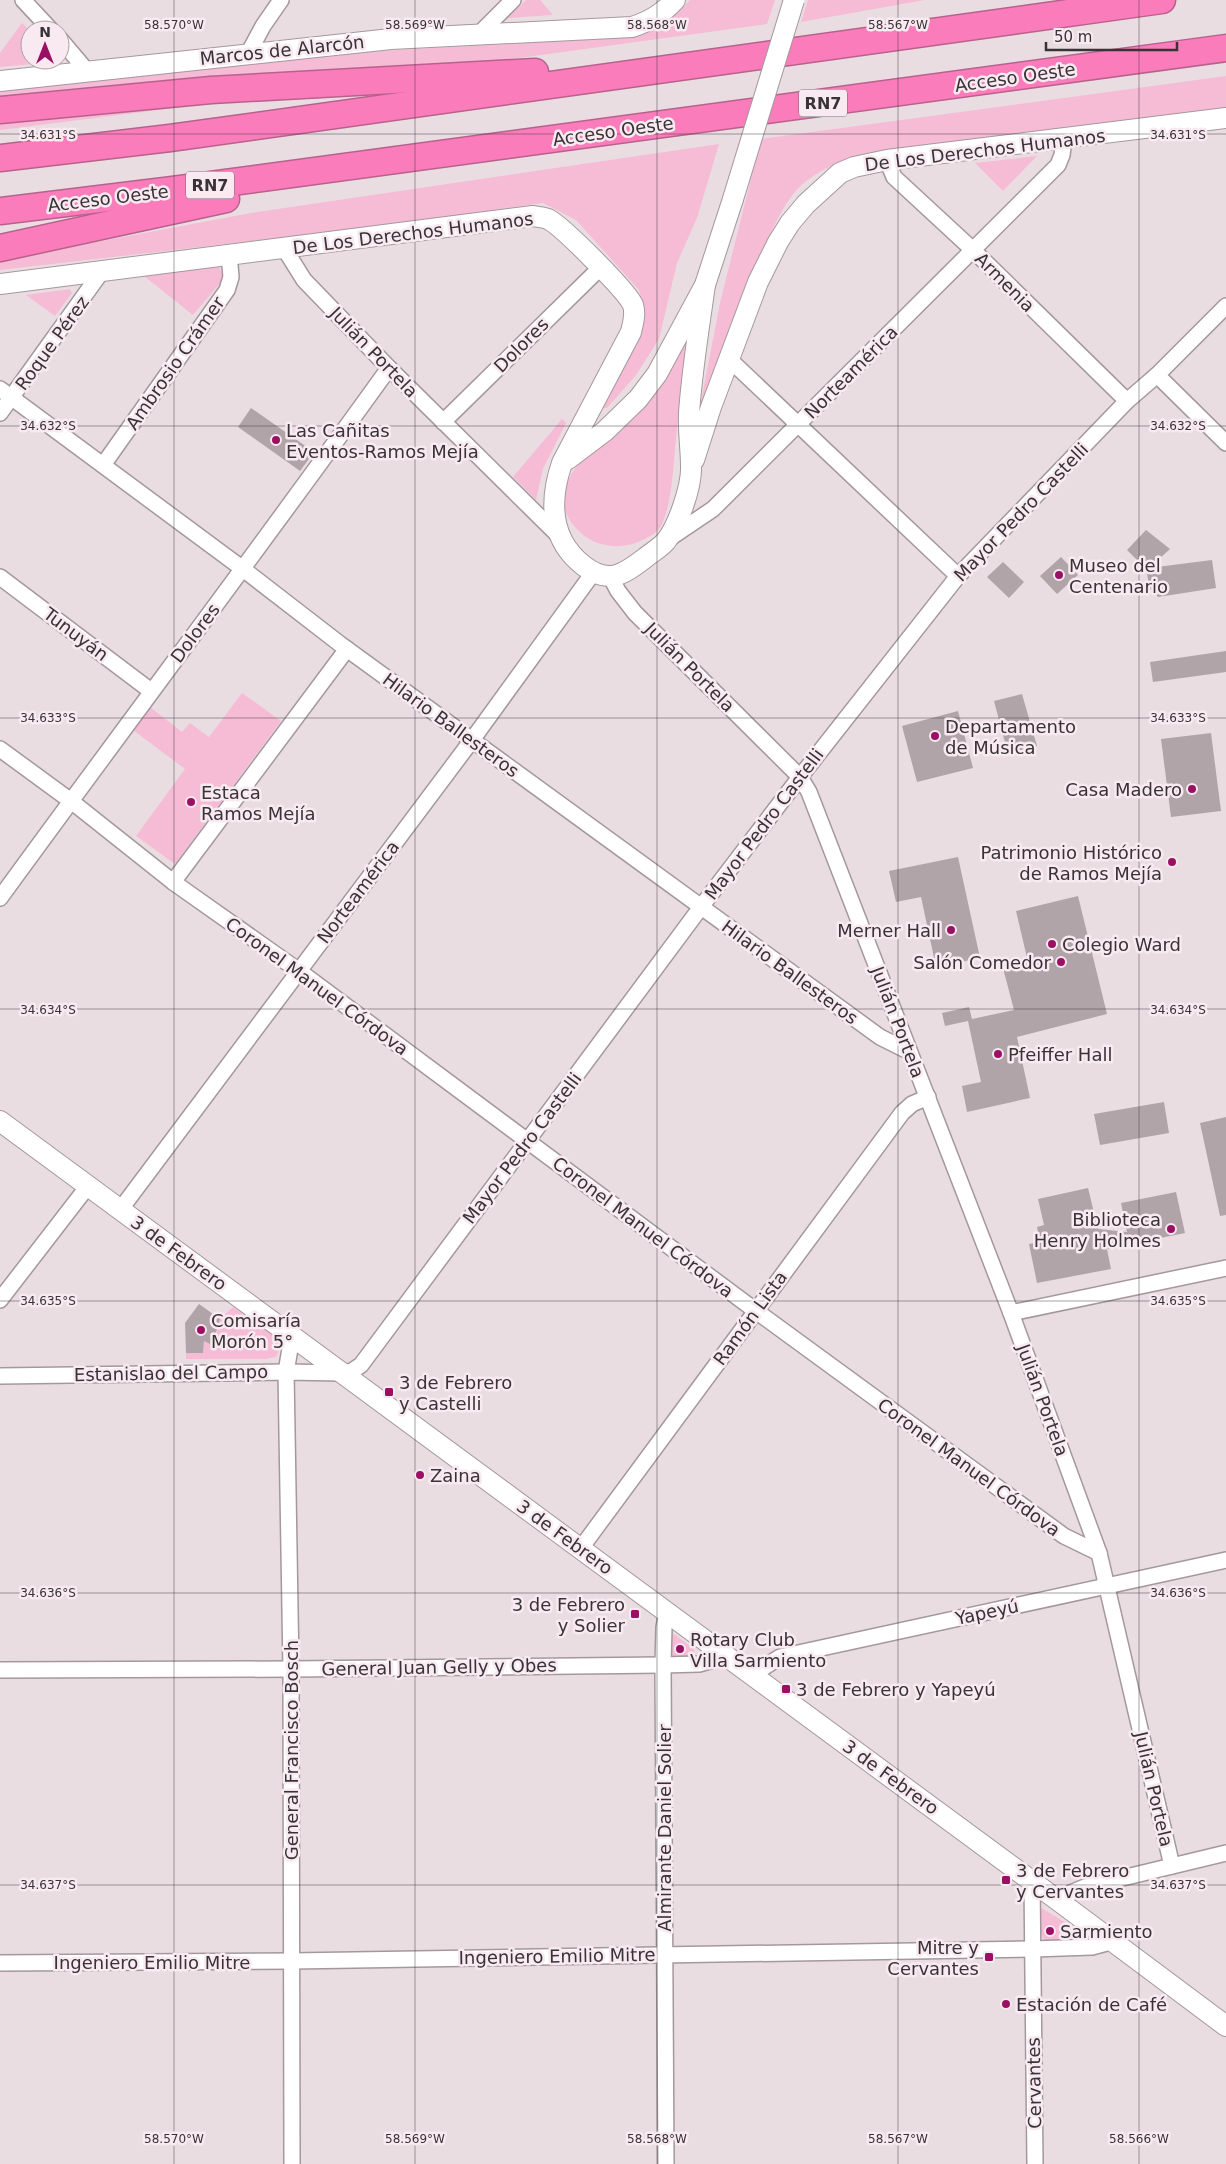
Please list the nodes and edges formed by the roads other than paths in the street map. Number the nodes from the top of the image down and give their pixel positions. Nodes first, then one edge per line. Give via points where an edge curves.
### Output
1 (23, 0) edge
2 (281, 0) edge
3 (514, 0) edge
4 (675, 0) edge
5 (794, 0) edge
6 (1123, 0) edge
7 (1162, 0) edge
8 (1092, 9) junction
9 (42, 20) edge
10 (479, 34) junction
11 (1226, 48) edge
12 (70, 51) edge
13 (248, 54) junction
14 (738, 60) junction
15 (87, 71) junction
16 (0, 81) edge
17 (0, 110) edge
18 (1226, 118) edge
19 (1064, 140) junction
20 (419, 157) junction
21 (0, 158) edge
22 (887, 160) junction
23 (0, 211) edge
24 (0, 248) edge
25 (284, 248) junction
26 (973, 250) junction
27 (229, 254) junction
28 (600, 268) junction
29 (102, 271) junction
30 (0, 284) edge
31 (705, 285) junction
32 (1226, 306) edge
33 (729, 360) junction
34 (389, 368) junction
35 (1157, 375) junction
36 (6, 393) edge
37 (1127, 402) junction
38 (0, 413) edge
39 (443, 422) junction
40 (799, 424) junction
41 (1226, 443) edge
42 (562, 463) junction
43 (103, 465) junction
44 (692, 469) junction
45 (559, 536) junction
46 (666, 541) junction
47 (244, 570) junction
48 (602, 575) junction
49 (958, 576) junction
50 (0, 577) edge
51 (347, 649) junction
52 (151, 690) junction
53 (472, 740) junction
54 (0, 750) edge
55 (800, 777) junction
56 (71, 801) junction
57 (173, 882) junction
58 (0, 898) edge
59 (701, 907) junction
60 (299, 972) junction
61 (908, 1051) junction
62 (928, 1097) junction
63 (0, 1121) edge
64 (527, 1141) junction
65 (88, 1186) junction
66 (120, 1210) junction
67 (1226, 1268) edge
68 (0, 1300) edge
69 (756, 1311) junction
70 (1011, 1313) junction
71 (292, 1337) junction
72 (286, 1372) junction
73 (342, 1374) junction
74 (0, 1376) edge
75 (581, 1548) junction
76 (1099, 1553) junction
77 (1226, 1560) edge
78 (1108, 1585) junction
79 (667, 1612) junction
80 (727, 1656) junction
81 (662, 1665) junction
82 (291, 1669) junction
83 (0, 1670) edge
84 (752, 1674) junction
85 (1226, 1853) edge
86 (1172, 1866) junction
87 (1032, 1881) junction
88 (1056, 1898) junction
89 (1114, 1941) junction
90 (1033, 1949) junction
91 (665, 1955) junction
92 (292, 1961) junction
93 (0, 1963) edge
94 (1226, 2026) edge
95 (292, 2164) edge
96 (666, 2164) edge
97 (1035, 2164) edge

1 - 9 street
2 - 13 street via 262,26
3 - 10 street
4 - 10 street, Marcos de Alarcón via 649,22 632,27
5 - 31 street, bridge
6 - 8 highway
7 - 8 highway
8 - 14 highway
10 - 13 street, Marcos de Alarcón via 391,38
11 - 20 highway, Acceso Oeste / RN7
12 - 15 street
13 - 15 street, Marcos de Alarcón
14 - 17 highway via 211,90
14 - 21 highway via 170,138
15 - 16 street, Marcos de Alarcón
18 - 19 street, De Los Derechos Humanos
19 - 22 street, De Los Derechos Humanos
19 - 26 street, Norteamérica via 1058,165
20 - 23 highway, Acceso Oeste / RN7
20 - 24 highway
22 - 26 street, Armenia via 894,176
22 - 33 street, De Los Derechos Humanos via 840,173 790,223 758,282
25 - 27 street, De Los Derechos Humanos
25 - 28 street, De Los Derechos Humanos via 533,216 547,219 559,227
25 - 34 street, Julián Portela via 304,280
26 - 37 street, Armenia
26 - 40 street, Norteamérica
27 - 29 street, De Los Derechos Humanos
27 - 43 street, Ambrosio Crámer via 231,277 227,290
28 - 39 street, Dolores
28 - 42 street, De Los Derechos Humanos via 630,299 634,318 631,332
29 - 30 street, De Los Derechos Humanos
29 - 36 street, Roque Pérez
31 - 42 street via 675,345 638,399 605,431
31 - 44 street via 689,413
32 - 35 street, Mayor Pedro Castelli
33 - 40 street
33 - 44 street, De Los Derechos Humanos
34 - 39 street, Julián Portela
34 - 47 street, Dolores
35 - 37 street, Mayor Pedro Castelli
35 - 41 street
36 - 38 street, Roque Pérez
36 - 43 street, Hilario Ballesteros
37 - 49 street, Mayor Pedro Castelli
39 - 45 street, Julián Portela
40 - 46 street, Norteamérica via 713,509
40 - 49 street
42 - 45 street, De Los Derechos Humanos via 554,502
43 - 47 street, Hilario Ballesteros
44 - 46 street via 684,503
45 - 48 street, Julián Portela via 569,552
46 - 48 street, Norteamérica via 630,569
47 - 51 street, Hilario Ballesteros
47 - 52 street, Dolores
48 - 53 street, Norteamérica
48 - 55 street, Julián Portela via 635,613
49 - 55 street, Mayor Pedro Castelli
50 - 52 street, Tunuyán
51 - 53 street, Hilario Ballesteros
51 - 57 street
52 - 56 street, Dolores
53 - 59 street, Hilario Ballesteros
53 - 60 street, Norteamérica
54 - 56 street, Coronel Manuel Córdova
55 - 59 street, Mayor Pedro Castelli
55 - 61 street, Julián Portela via 809,792
56 - 57 street, Coronel Manuel Córdova
56 - 58 street, Dolores
57 - 60 street, Coronel Manuel Córdova
59 - 61 street, Hilario Ballesteros via 880,1037
59 - 64 street, Mayor Pedro Castelli
60 - 64 street, Coronel Manuel Córdova
60 - 66 street, Norteamérica
61 - 62 street, Julián Portela
62 - 69 street, Ramón Lista via 902,1113
62 - 70 street, Julián Portela
63 - 65 street, 3 de Febrero
64 - 69 street, Coronel Manuel Córdova
64 - 73 street, Mayor Pedro Castelli via 361,1365
65 - 66 street, 3 de Febrero
65 - 68 street
66 - 71 street, 3 de Febrero
67 - 70 street
69 - 75 street, Ramón Lista
69 - 76 street, Coronel Manuel Córdova via 1064,1536
70 - 76 street, Julián Portela
71 - 72 street, General Francisco Bosch
71 - 73 street, 3 de Febrero
72 - 73 street, Estanislao del Campo
72 - 74 street, Estanislao del Campo
72 - 82 street, General Francisco Bosch
73 - 75 street, 3 de Febrero
75 - 79 street, 3 de Febrero
76 - 78 street, Julián Portela
77 - 78 street, Yapeyú
78 - 84 street, Yapeyú via 780,1657
78 - 86 street, Julián Portela
79 - 80 street, 3 de Febrero
79 - 81 street, Almirante Daniel Solier
80 - 81 street, General Juan Gelly y Obes via 700,1664
80 - 84 street, 3 de Febrero
81 - 82 street, General Juan Gelly y Obes
81 - 91 street, Almirante Daniel Solier
82 - 83 street, General Juan Gelly y Obes
82 - 92 street, General Francisco Bosch
84 - 87 street, 3 de Febrero
85 - 86 street
86 - 88 street via 1085,1887
87 - 88 street, 3 de Febrero
87 - 90 street, Cervantes
88 - 89 street, 3 de Febrero
89 - 90 street, Ingeniero Emilio Mitre via 1092,1947
89 - 94 street, 3 de Febrero
90 - 91 street, Ingeniero Emilio Mitre
90 - 97 street, Cervantes
91 - 92 street, Ingeniero Emilio Mitre
91 - 96 street, Almirante Daniel Solier
92 - 93 street, Ingeniero Emilio Mitre
92 - 95 street, General Francisco Bosch

